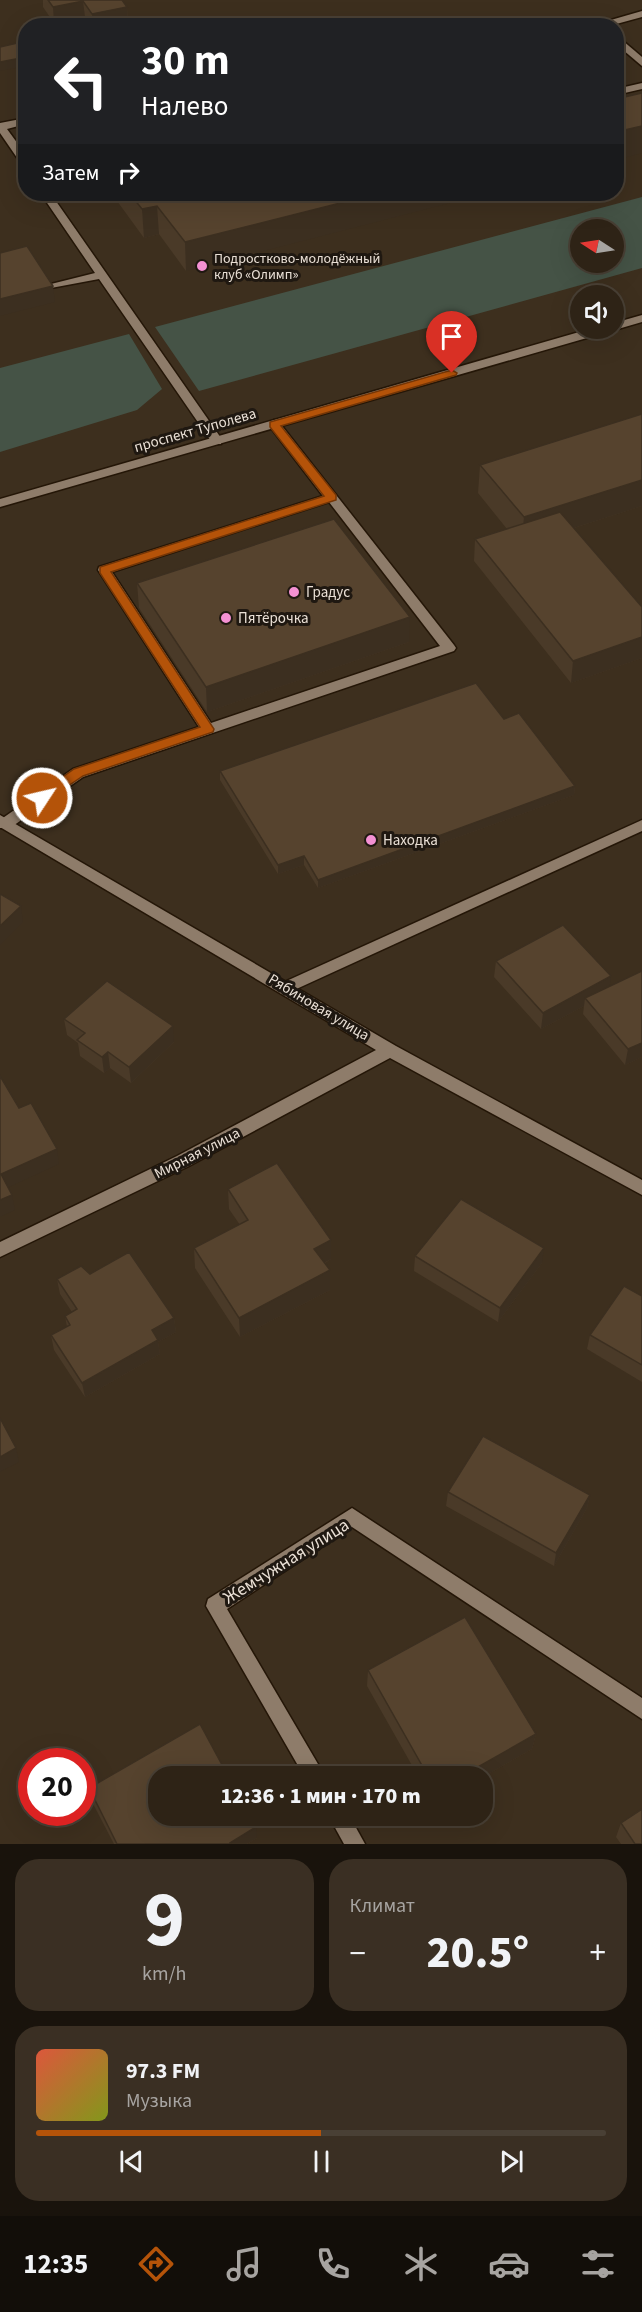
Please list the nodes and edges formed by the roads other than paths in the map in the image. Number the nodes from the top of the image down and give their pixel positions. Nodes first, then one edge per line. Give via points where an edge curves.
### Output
1 (642, 14) edge
2 (624, 18) edge
3 (624, 46) edge
4 (642, 63) edge
5 (642, 86) edge
6 (624, 90) edge
7 (18, 123) edge
8 (0, 127) edge
9 (18, 152) edge
10 (51, 201) edge
11 (103, 275) junction
12 (54, 286) edge
13 (642, 318) edge
14 (624, 324) edge
15 (570, 339) edge
16 (274, 424) junction
17 (217, 441) junction
18 (332, 497) junction
19 (0, 503) edge
20 (208, 729) junction
21 (3, 822) edge
22 (642, 825) edge
23 (287, 987) junction
24 (390, 1050) junction
25 (642, 1188) edge
26 (0, 1250) edge
27 (642, 1709) edge
28 (309, 1766) edge
29 (344, 1826) edge
30 (355, 1844) edge

1 - 2 street
3 - 4 street
5 - 6 street
7 - 8 street
8 - 9 street
10 - 11 street
11 - 12 street
11 - 17 street
13 - 14 street
15 - 16 street, проспект Туполева
16 - 17 street, проспект Туполева
16 - 18 street
17 - 19 street, проспект Туполева
18 - 20 street via 104,570
18 - 20 street via 449,648
20 - 21 street via 78,773
21 - 23 street, Рябиновая улица
22 - 23 street
23 - 24 street, Рябиновая улица
24 - 25 street, Рябиновая улица
24 - 26 street, Мирная улица via 183,1161
27 - 28 street, Жемчужная улица via 352,1517 215,1606
29 - 30 street

